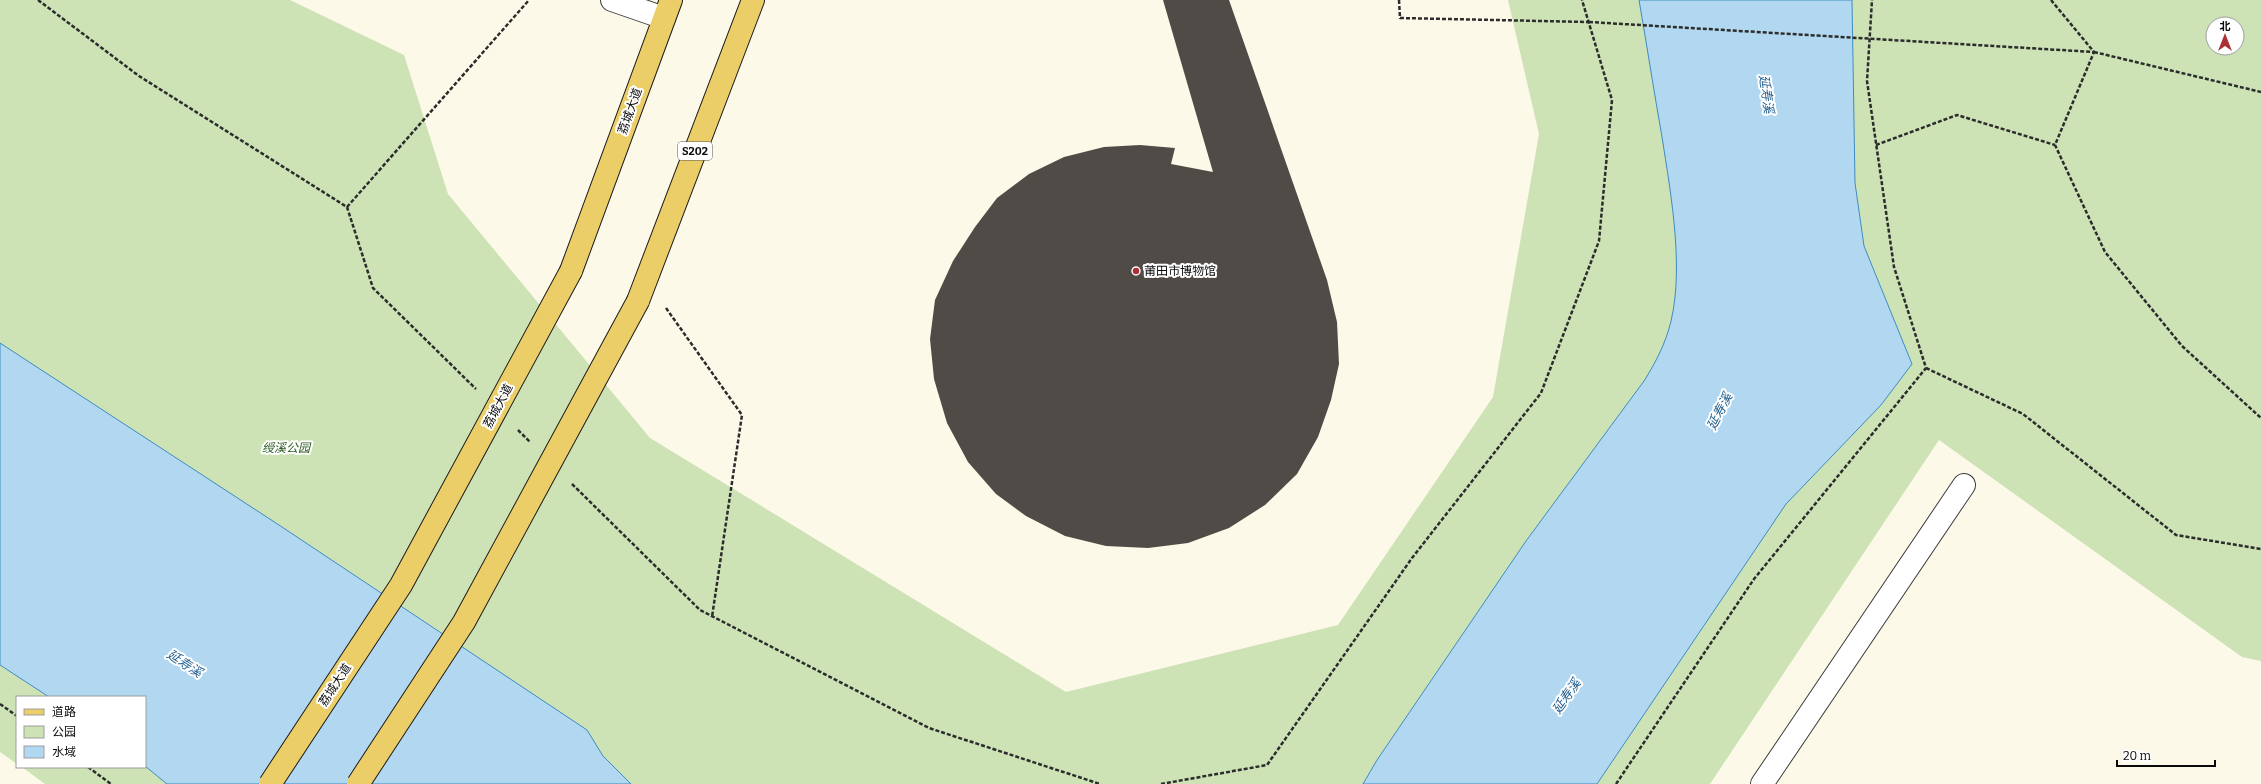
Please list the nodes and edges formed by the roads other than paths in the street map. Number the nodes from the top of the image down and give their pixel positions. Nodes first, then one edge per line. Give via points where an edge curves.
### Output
1 (612, 0) edge
2 (753, 0) edge
3 (667, 9) edge
4 (1964, 485) dead end
5 (270, 784) edge
6 (358, 784) edge
7 (1762, 784) edge

1 - 3 street
2 - 6 main road, S202, bridge via 638,301 464,622
3 - 5 main road, 荔城大道, bridge via 571,271 401,585
4 - 7 street

